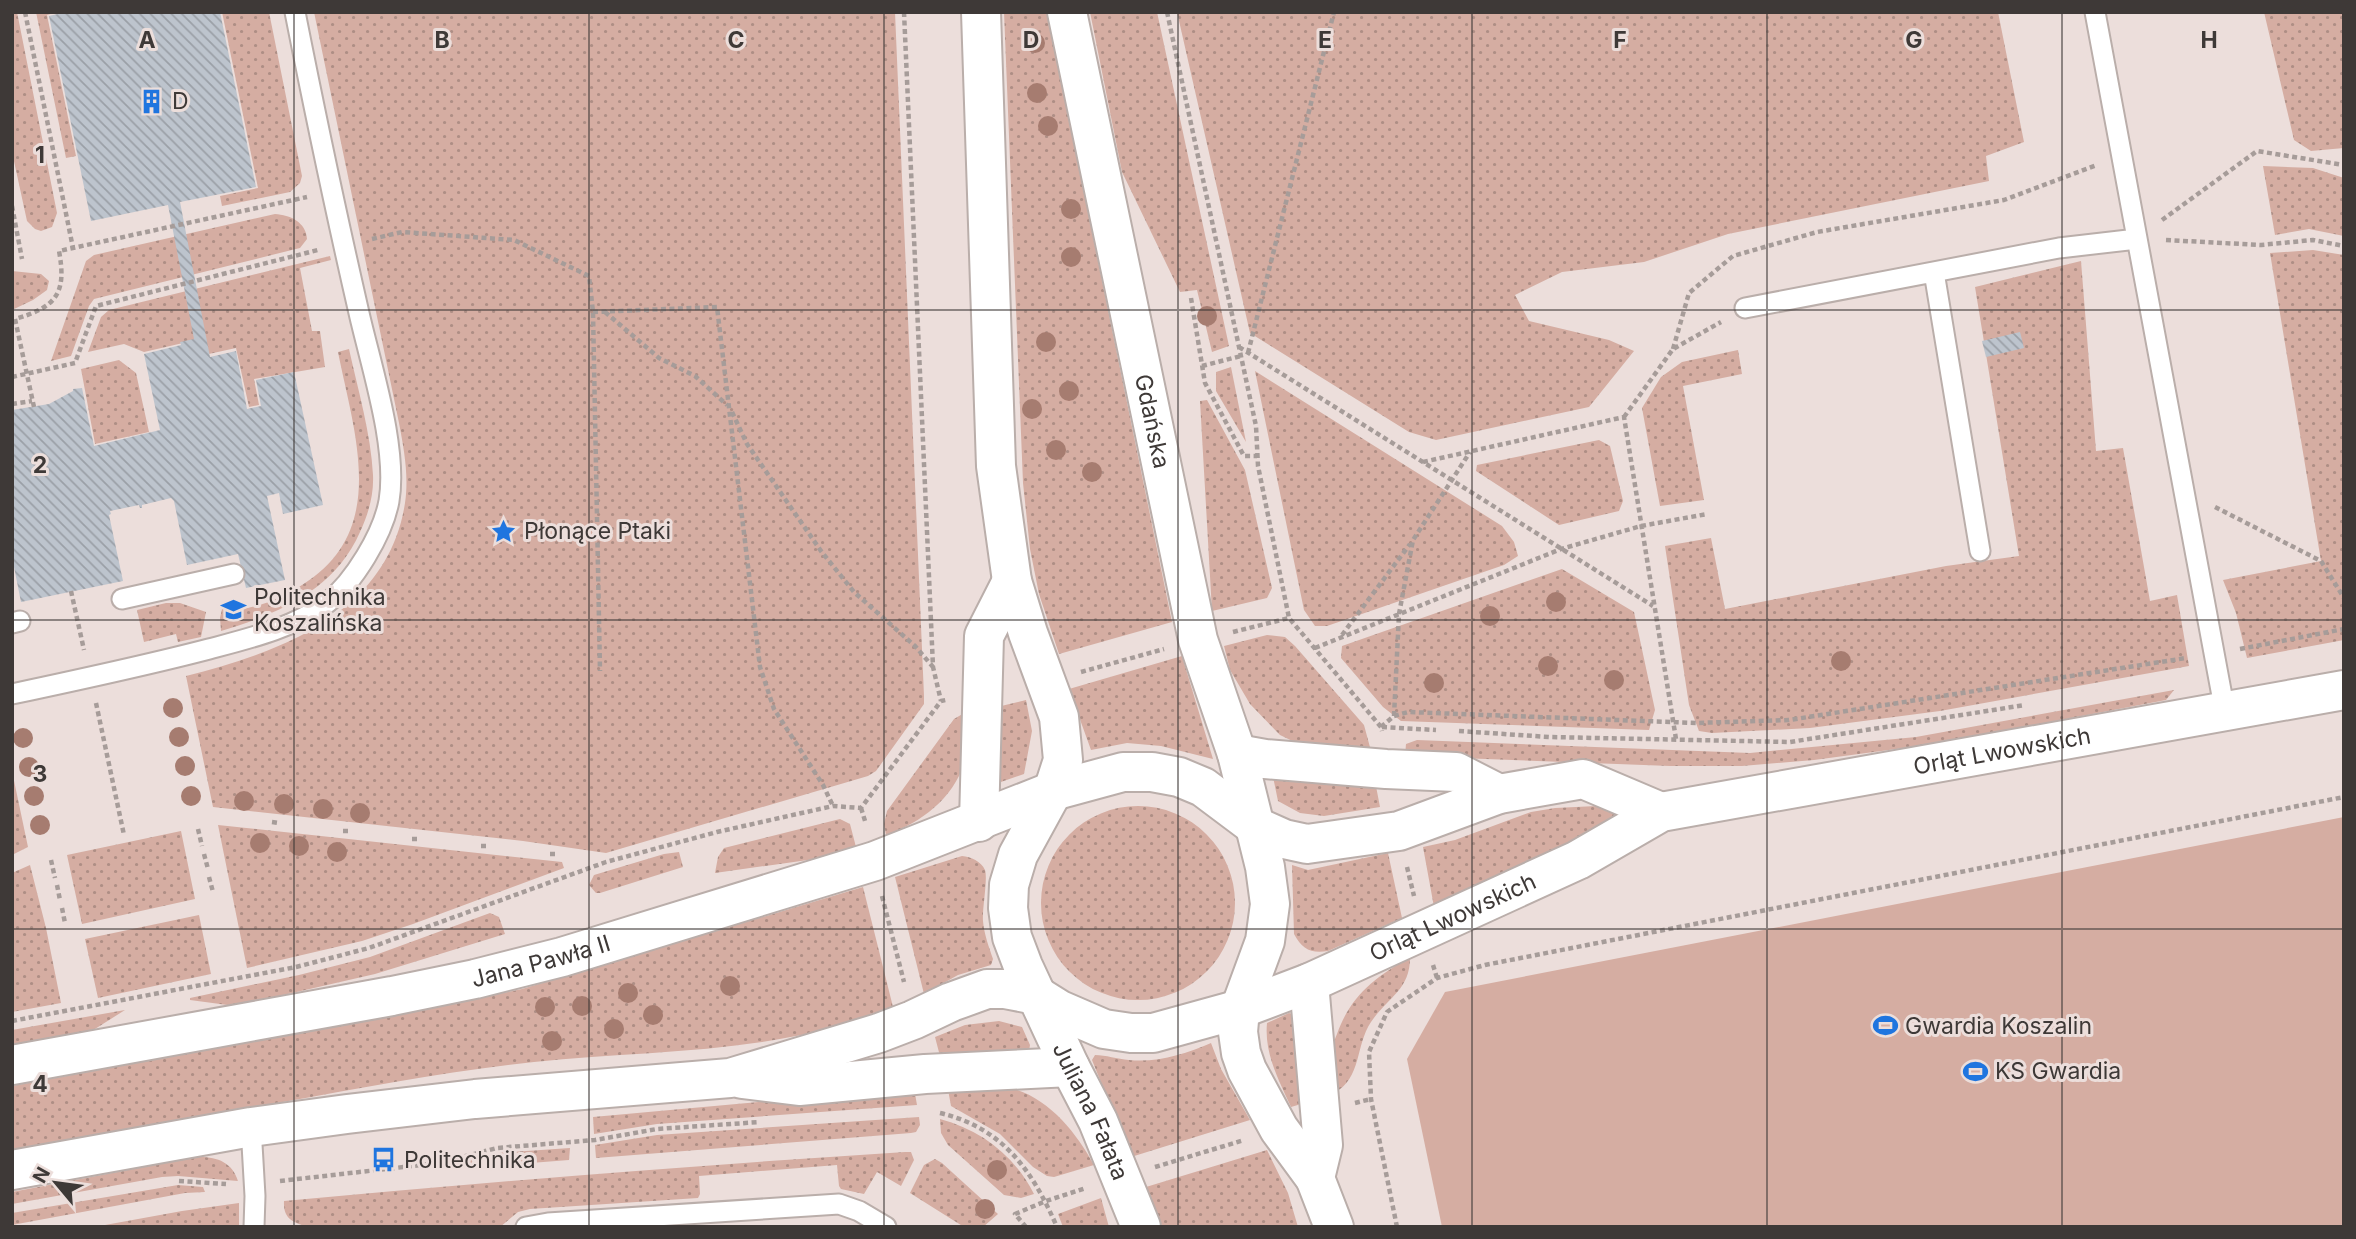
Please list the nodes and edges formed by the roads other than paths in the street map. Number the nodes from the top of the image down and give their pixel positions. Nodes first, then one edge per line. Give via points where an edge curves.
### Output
1 (295, 12) edge
2 (981, 12) edge
3 (1067, 12) edge
4 (2095, 12) edge
5 (2137, 239) junction
6 (1934, 272) junction
7 (1745, 308) road end
8 (1980, 551) dead end
9 (234, 574) dead end
10 (1012, 581) junction
11 (122, 599) dead end
12 (2344, 690) edge
13 (12, 694) edge
14 (2225, 712) junction
15 (1237, 754) junction
16 (1053, 791) junction
17 (1499, 794) junction
18 (1661, 812) junction
19 (979, 822) junction
20 (1255, 826) junction
21 (1309, 983) junction
22 (1036, 995) junction
23 (1240, 1009) junction
24 (12, 1065) edge
25 (1070, 1067) junction
26 (730, 1077) junction
27 (251, 1127) junction
28 (12, 1170) edge
29 (1315, 1178) junction
30 (706, 1220) edge
31 (254, 1227) edge
32 (526, 1227) edge
33 (886, 1227) edge
34 (1141, 1227) edge
35 (1334, 1227) edge

1 - 13 lane via 390,449 389,500 377,537 353,576 327,603 293,622 145,666
2 - 10 main road via 996,466
3 - 15 main road, Gdańska via 1198,640
4 - 5 lane
5 - 6 lane via 2059,248
5 - 14 lane
6 - 7 lane
6 - 8 lane
9 - 11 lane
10 - 16 main road via 1059,717 1063,760
10 - 19 main road via 985,636
12 - 14 main road, Orląt Lwowskich
14 - 18 main road, Orląt Lwowskich
15 - 17 main road via 1456,772
15 - 20 main road, Gdańska
16 - 19 main road, Jana Pawła II
16 - 20 main road, Jana Pawła II via 1123,772 1179,777 1202,787
16 - 22 main road, Juliana Fałata via 1018,855 1009,884 1012,936
17 - 18 main road via 1583,779
17 - 20 main road via 1399,831 1307,844
18 - 21 main road, Orląt Lwowskich via 1577,860
19 - 24 main road, Jana Pawła II via 875,861 487,976
20 - 23 main road, Gdańska via 1270,904 1265,941
21 - 23 main road, Orląt Lwowskich
21 - 29 main road via 1323,1145
22 - 23 main road, Orląt Lwowskich via 1083,1021 1131,1033 1153,1033
22 - 25 main road, Juliana Fałata
22 - 26 main road via 987,989 879,1033
23 - 29 main road via 1238,1032 1247,1070 1279,1129
25 - 26 main road via 799,1086
25 - 34 main road, Juliana Fałata via 1098,1121
26 - 27 main road via 475,1099
27 - 28 main road
27 - 31 lane
29 - 35 main road
30 - 32 lane
30 - 33 lane via 839,1204

